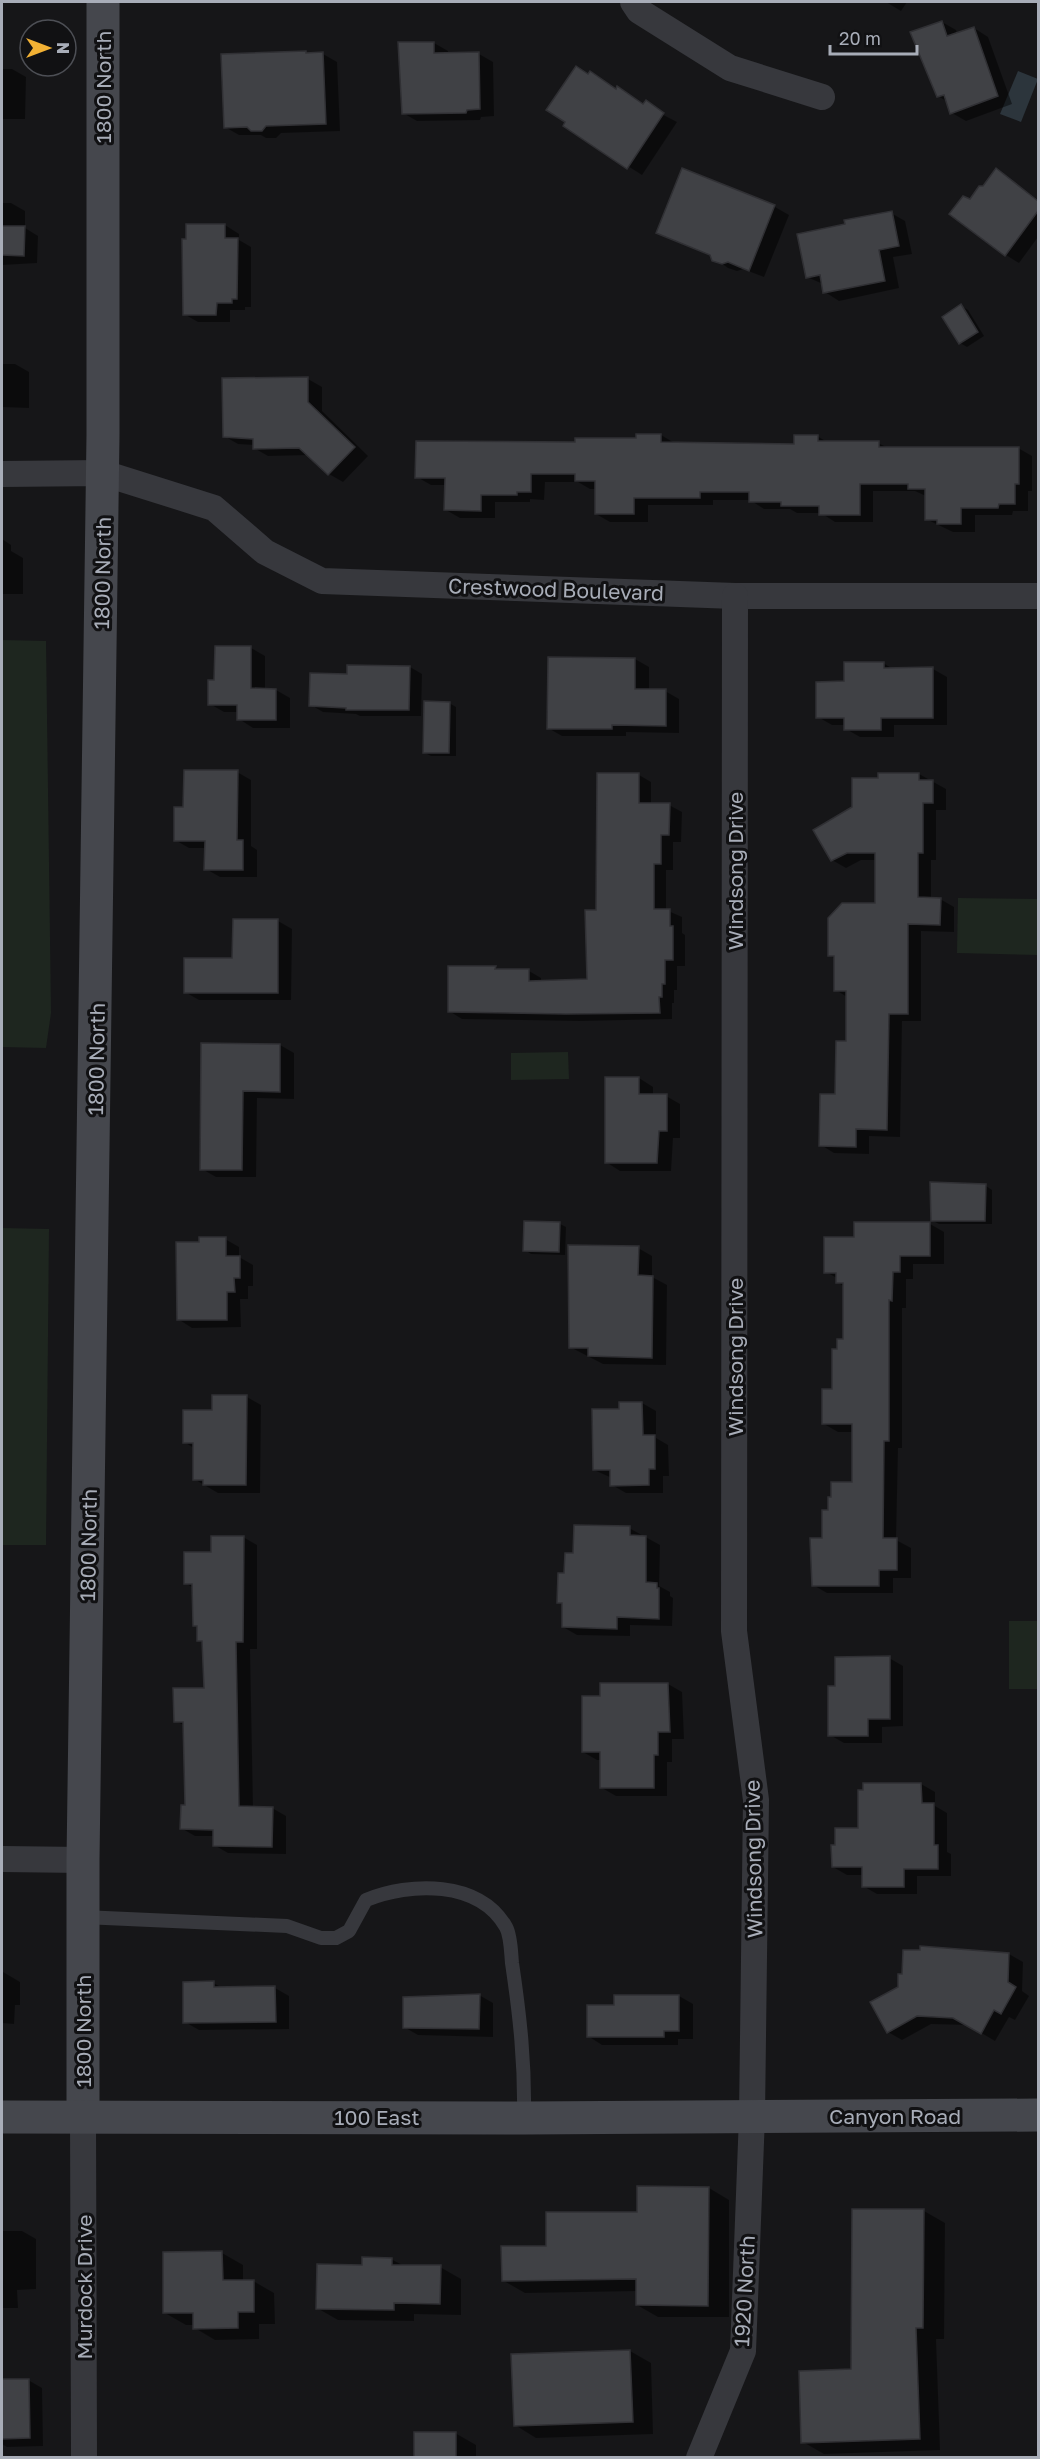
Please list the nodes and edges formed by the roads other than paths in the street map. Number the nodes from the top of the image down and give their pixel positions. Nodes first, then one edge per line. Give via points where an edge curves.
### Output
1 (103, 2) edge
2 (633, 2) edge
3 (822, 98) dead end
4 (103, 473) junction
5 (2, 474) edge
6 (735, 596) junction
7 (1038, 596) edge
8 (2, 1859) edge
9 (83, 1860) junction
10 (83, 1917) junction
11 (1038, 2115) edge
12 (83, 2116) junction
13 (752, 2116) junction
14 (2, 2117) edge
15 (524, 2118) junction
16 (84, 2457) edge
17 (699, 2457) edge

1 - 4 street, 1800 North
2 - 3 street via 639,11 730,68
4 - 5 street, Crestwood Boulevard
4 - 6 street, Crestwood Boulevard via 214,508 265,552 322,581
4 - 9 street, 1800 North
6 - 7 street, Crestwood Boulevard
6 - 13 street, Windsong Drive via 735,1631 756,1800
8 - 9 street
9 - 10 street, 1800 North
10 - 12 street, 1800 North
10 - 15 lane via 287,1926 321,1938 336,1938 349,1931 366,1900 382,1893 435,1889 470,1895 487,1905 507,1929 525,2063
11 - 13 street, Canyon Road
12 - 14 street, 100 East
12 - 15 street, 100 East
12 - 16 street, Murdock Drive
13 - 15 street, 100 East
13 - 17 street, 1920 North via 743,2351

